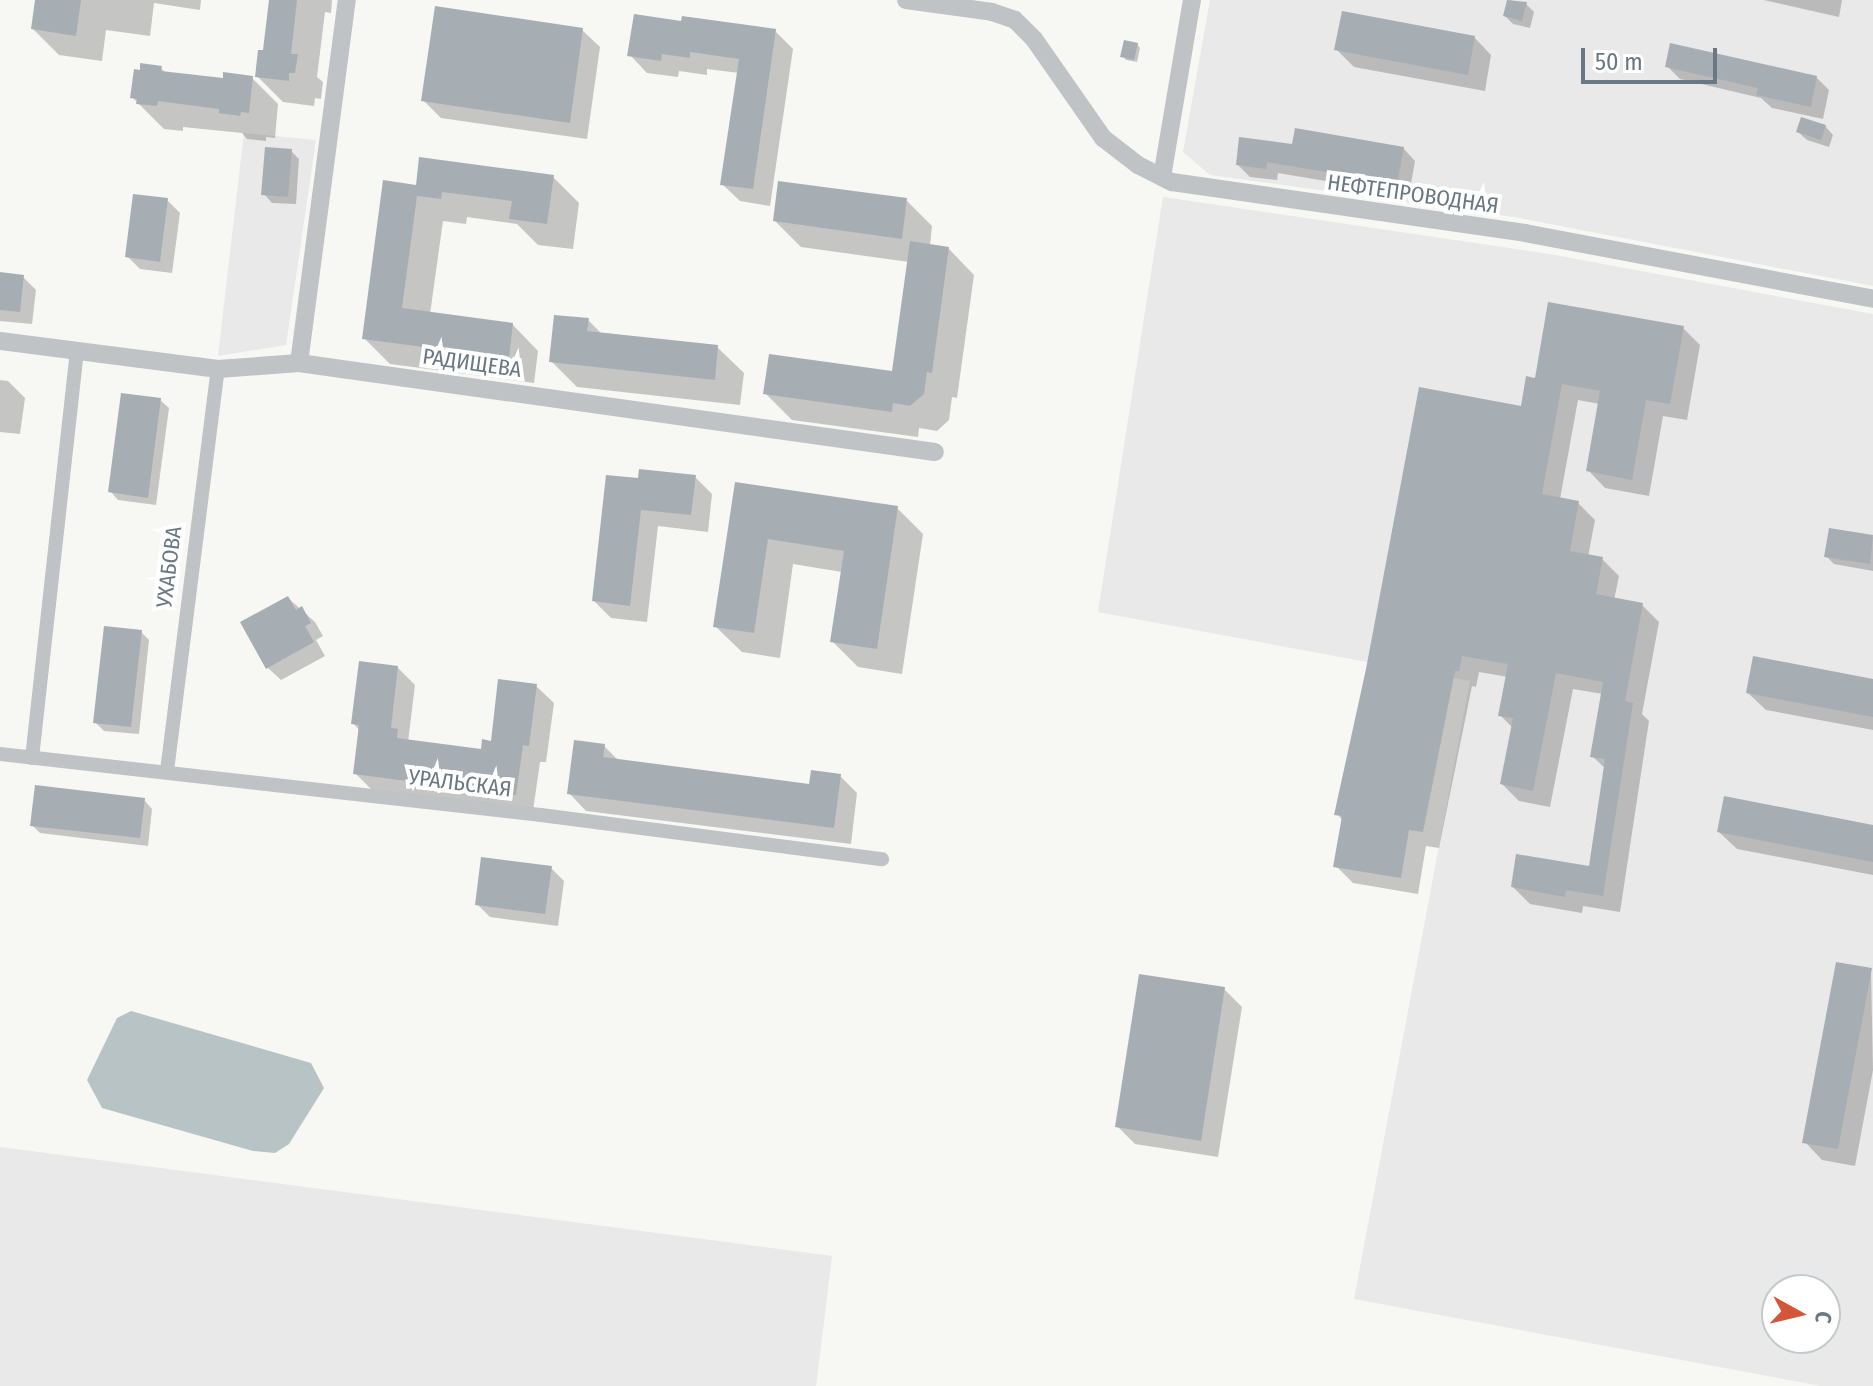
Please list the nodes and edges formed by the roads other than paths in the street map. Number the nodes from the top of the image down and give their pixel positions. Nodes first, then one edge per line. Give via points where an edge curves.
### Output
1 (347, 0) edge
2 (906, 0) edge
3 (1192, 0) edge
4 (1162, 177) junction
5 (1873, 299) edge
6 (0, 341) edge
7 (77, 352) junction
8 (299, 363) junction
9 (218, 369) junction
10 (935, 452) dead end
11 (0, 754) edge
12 (32, 758) junction
13 (167, 771) junction
14 (882, 859) dead end

1 - 8 street
2 - 4 street, НЕФТЕПРОВОДНАЯ via 1015,20 1103,138
3 - 4 street
4 - 5 street, НЕФТЕПРОВОДНАЯ via 1213,190 1525,233
6 - 7 street, РАДИЩЕВА
7 - 9 street, РАДИЩЕВА
7 - 12 street
8 - 9 street, РАДИЩЕВА
8 - 10 street, РАДИЩЕВА
9 - 13 street, УХАБОВА
11 - 12 street, УРАЛЬСКАЯ
12 - 13 street, УРАЛЬСКАЯ
13 - 14 street, УРАЛЬСКАЯ

